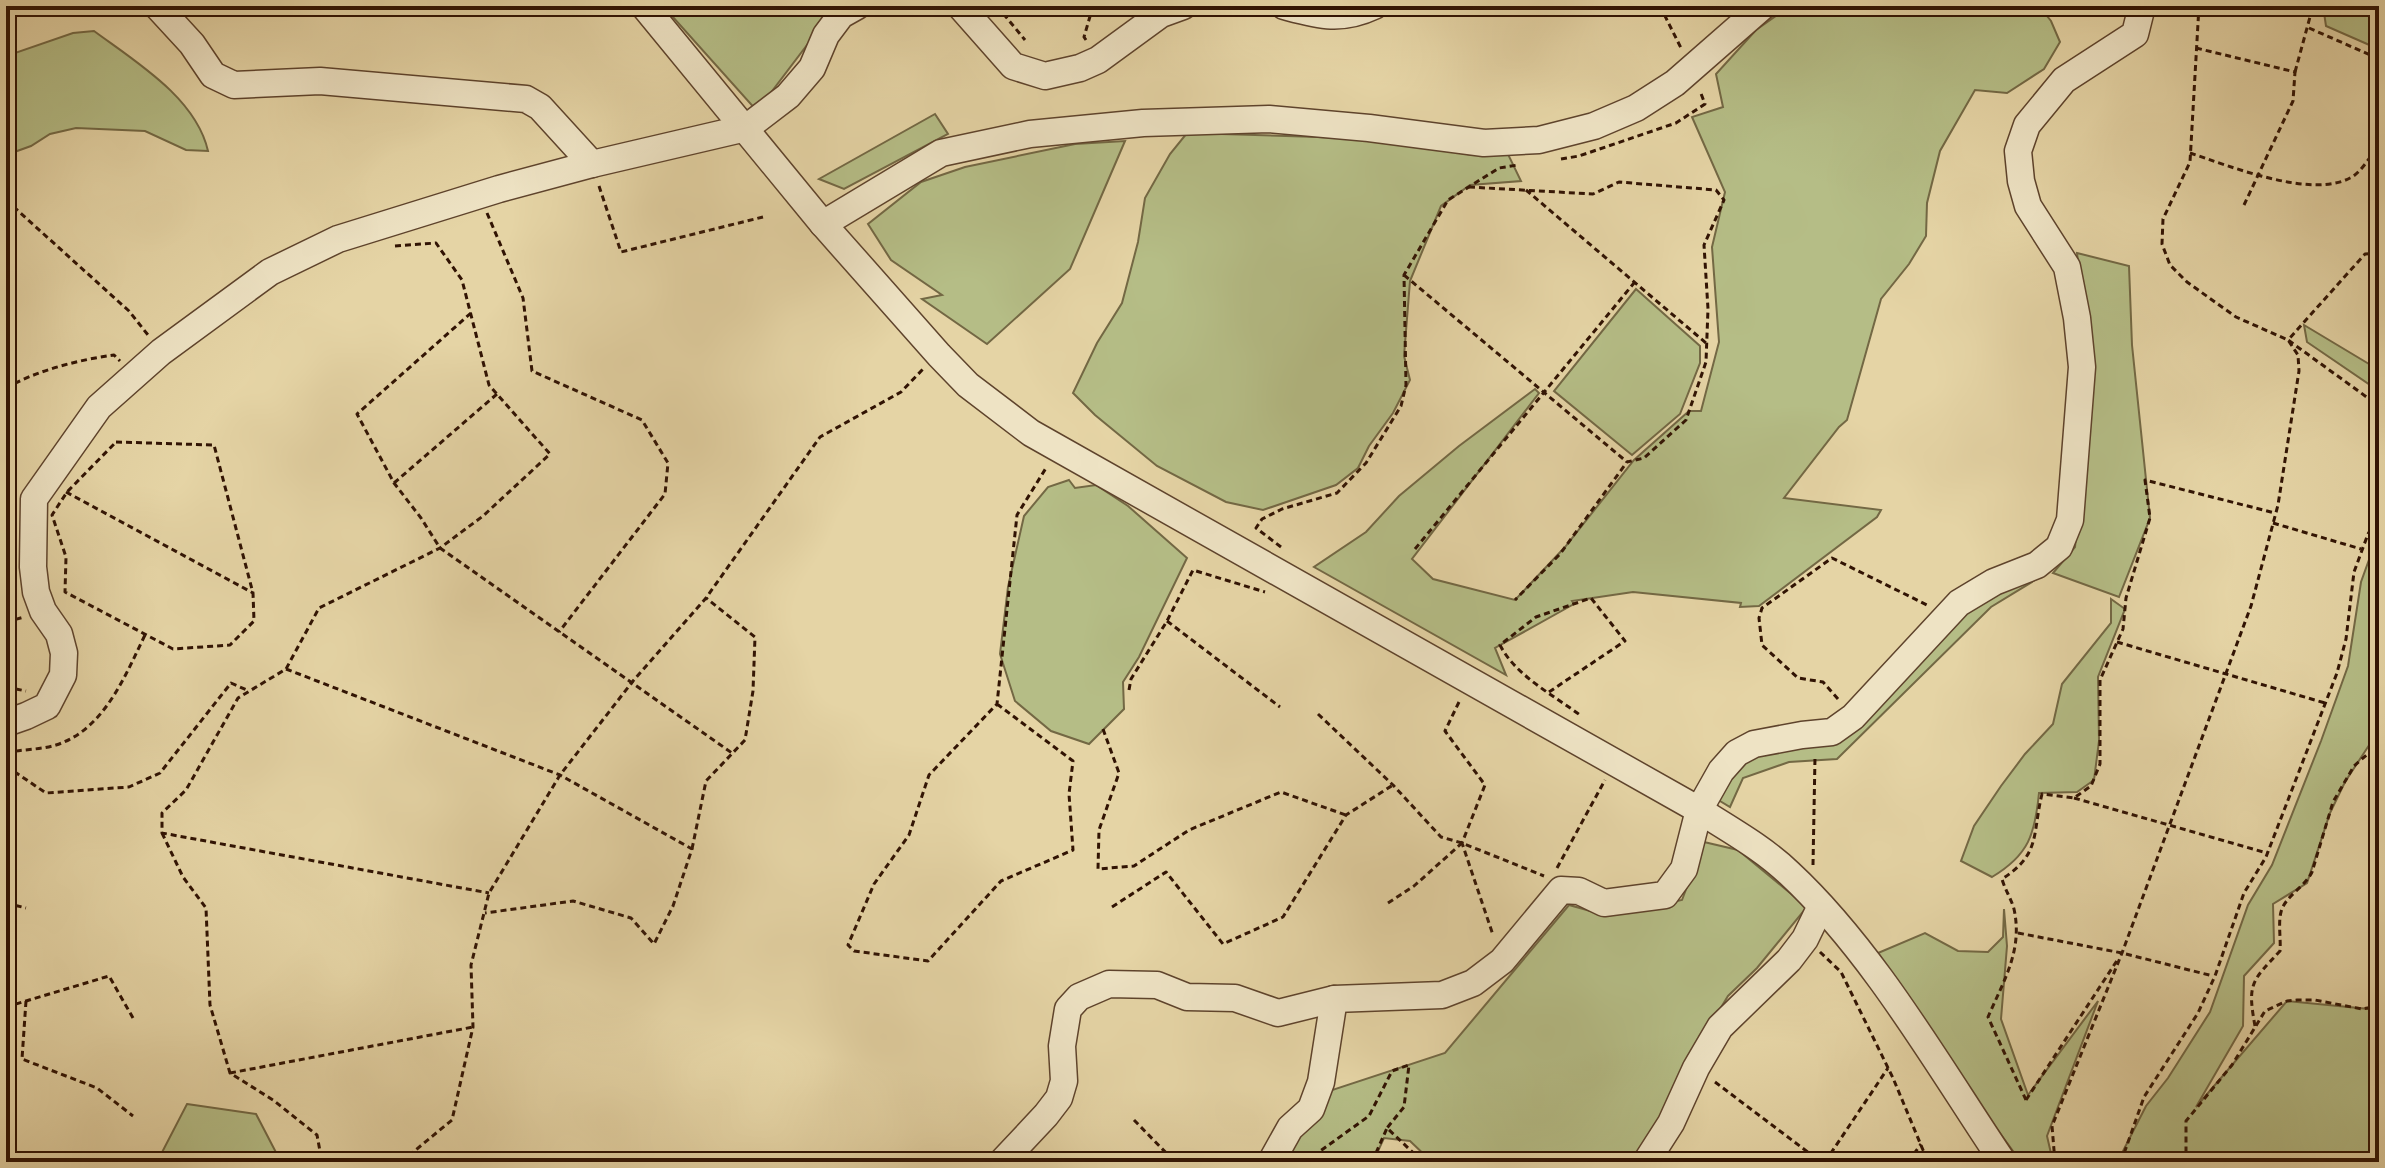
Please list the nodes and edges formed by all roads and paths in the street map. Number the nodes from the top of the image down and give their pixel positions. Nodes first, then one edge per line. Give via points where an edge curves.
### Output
1 (157, 6) edge
2 (644, 6) edge
3 (857, 6) edge
4 (960, 6) edge
5 (997, 6) edge
6 (1093, 6) edge
7 (1183, 6) edge
8 (1284, 6) edge
9 (1374, 6) edge
10 (1660, 6) edge
11 (1763, 6) edge
12 (2142, 6) edge
13 (2199, 6) edge
14 (2313, 6) edge
15 (2309, 28) junction
16 (1025, 40) dead end
17 (2196, 48) junction
18 (1098, 60) junction
19 (1692, 69) junction
20 (2295, 72) junction
21 (2379, 87) edge
22 (746, 128) junction
23 (2379, 145) edge
24 (2190, 153) junction
25 (1552, 160) dead end
26 (592, 164) junction
27 (1526, 164) dead end
28 (2258, 176) junction
29 (1469, 187) junction
30 (1526, 190) junction
31 (479, 195) junction
32 (6, 200) edge
33 (2244, 205) dead end
34 (763, 217) dead end
35 (823, 224) junction
36 (392, 246) dead end
37 (2379, 253) edge
38 (1404, 275) junction
39 (1634, 283) junction
40 (471, 313) junction
41 (2288, 340) junction
42 (1706, 343) junction
43 (161, 352) junction
44 (939, 355) junction
45 (135, 375) junction
46 (6, 388) edge
47 (1544, 392) junction
48 (497, 394) junction
49 (2379, 406) edge
50 (1058, 448) junction
51 (1627, 462) junction
52 (394, 483) junction
53 (56, 486) junction
54 (2275, 513) junction
55 (2379, 516) edge
56 (2273, 523) junction
57 (440, 548) junction
58 (1415, 549) dead end
59 (2361, 549) junction
60 (1289, 578) junction
61 (253, 593) junction
62 (706, 598) junction
63 (1515, 600) dead end
64 (1946, 615) junction
65 (1167, 621) junction
66 (559, 632) junction
67 (145, 635) junction
68 (2117, 642) junction
69 (286, 669) junction
70 (2226, 674) junction
71 (633, 681) junction
72 (1470, 681) junction
73 (1129, 690) dead end
74 (250, 691) junction
75 (1549, 692) junction
76 (2325, 703) junction
77 (997, 704) junction
78 (1280, 707) dead end
79 (1318, 714) dead end
80 (1853, 717) junction
81 (1584, 719) dead end
82 (6, 723) edge
83 (1103, 729) dead end
84 (1817, 733) junction
85 (2379, 744) edge
86 (6, 753) edge
87 (732, 753) junction
88 (1614, 762) junction
89 (6, 766) edge
90 (560, 775) junction
91 (1393, 785) junction
92 (2074, 798) junction
93 (1699, 810) junction
94 (1346, 815) junction
95 (2170, 826) junction
96 (162, 833) junction
97 (1462, 843) junction
98 (692, 849) junction
99 (2267, 853) junction
100 (489, 893) junction
101 (1817, 901) junction
102 (6, 903) edge
103 (1388, 903) dead end
104 (1112, 907) dead end
105 (26, 908) dead end
106 (484, 914) junction
107 (2018, 933) junction
108 (1805, 939) junction
109 (2122, 953) junction
110 (1502, 961) junction
111 (2215, 976) junction
112 (1334, 999) junction
113 (26, 1001) junction
114 (2379, 1006) edge
115 (6, 1007) edge
116 (133, 1018) dead end
117 (2255, 1026) junction
118 (473, 1027) junction
119 (1696, 1068) junction
120 (1888, 1068) junction
121 (230, 1073) junction
122 (133, 1116) dead end
123 (1134, 1120) dead end
124 (1387, 1128) junction
125 (1921, 1144) junction
126 (322, 1162) edge
127 (401, 1162) edge
128 (1002, 1162) edge
129 (1175, 1162) edge
130 (1271, 1162) edge
131 (1305, 1162) edge
132 (1372, 1162) edge
133 (1423, 1162) edge
134 (1646, 1162) edge
135 (1823, 1162) edge
136 (1908, 1162) edge
137 (1931, 1162) edge
138 (2003, 1162) edge
139 (2055, 1162) edge
140 (2121, 1162) edge
141 (2189, 1162) edge

1 - 26 street via 213,75 234,85 320,81 526,99 540,107
2 - 22 street
3 - 22 street via 841,15 812,68 788,96
4 - 18 street via 1013,66 1045,76
5 - 16 path
6 - 18 path via 1084,37
7 - 18 street via 1161,14
8 - 9 street via 1326,17 1354,15
10 - 19 path
11 - 19 street
12 - 64 street via 2135,34 2064,80 2027,125 2018,151 2028,206 2067,267 2077,318 2082,367 2070,520 2059,547 2037,565 1994,582
13 - 17 path
14 - 15 path
15 - 20 path
15 - 21 path via 2375,57
17 - 20 path
17 - 24 path
19 - 25 path via 1705,104 1676,123
19 - 35 street via 1636,108 1539,140 1484,143 1269,119 1030,134 941,153
20 - 28 path via 2293,101
22 - 26 street
22 - 35 street
23 - 28 path via 2351,178 2320,186
24 - 28 path
24 - 41 path via 2163,219 2162,244 2170,265 2236,317
26 - 31 street
26 - 34 path via 621,252
27 - 29 path via 1499,168
28 - 33 path
29 - 30 path
29 - 38 path via 1448,200
30 - 39 path
30 - 42 path via 1593,194 1619,182 1716,190 1724,200 1704,245
31 - 43 street via 338,239 270,272
31 - 66 path via 523,298 532,371 642,420 668,463 665,494
32 - 43 path via 129,311
35 - 44 street
36 - 40 path via 436,243 462,280
37 - 41 path via 2365,254
38 - 47 path
38 - 60 path via 1406,385 1401,406 1366,463 1337,493 1282,509 1256,528 1289,554
39 - 42 path
39 - 47 path
40 - 48 path via 489,385
40 - 52 path via 357,414
41 - 49 path
41 - 54 path via 2298,355 2299,371
42 - 51 path via 1706,362 1686,420 1644,458
43 - 45 street
44 - 50 street via 968,385
44 - 62 path via 901,392 820,437
45 - 46 path via 114,355 36,374
45 - 53 street via 99,407
47 - 51 path
47 - 58 path
48 - 52 path
48 - 57 path via 550,454
50 - 60 street
50 - 77 path via 1017,515
51 - 63 path via 1560,554
52 - 57 path
53 - 61 path
53 - 61 path via 116,442 214,445
53 - 67 path via 52,515 66,557 65,592
53 - 82 street via 34,499 33,567 43,611 59,634 63,675 47,706
54 - 56 path
54 - 68 path via 2145,480 2150,518
55 - 59 path
56 - 59 path
56 - 70 path
57 - 66 path
57 - 69 path via 319,608
59 - 76 path via 2346,639
60 - 65 path via 1267,593 1193,570
60 - 72 street
61 - 67 path via 254,621 230,645 173,649
62 - 71 path
62 - 87 path via 755,637 745,740
64 - 80 street
64 - 80 path via 1832,558 1762,608 1762,645 1798,678 1823,682
65 - 73 path
65 - 78 path
66 - 71 path
67 - 86 path via 119,688 97,717 54,746
68 - 70 path
68 - 92 path via 2100,680 2100,764 2091,786
69 - 74 path
69 - 90 path
70 - 76 path
70 - 95 path
71 - 87 path
71 - 90 path
72 - 88 street
72 - 97 path via 1445,731 1485,785
74 - 89 path via 231,683 160,773 129,787 46,793
74 - 96 path via 238,698 186,790 162,813
75 - 75 path via 1507,659 1500,645 1536,617 1591,598 1625,641
75 - 81 path
76 - 99 path
77 - 77 path via 929,775 909,835 874,884 848,945 854,951 928,961 1001,881 1073,850 1073,761
79 - 91 path
80 - 84 street via 1832,732
83 - 94 path via 1119,773 1099,830 1098,869 1134,866 1189,830 1281,792
84 - 93 street via 1754,744 1737,753
84 - 101 path
85 - 117 path via 2354,766 2333,802 2307,883 2280,914 2280,951 2251,989
87 - 98 path via 706,781
88 - 93 street
88 - 97 path via 1551,879
90 - 98 path
90 - 100 path
91 - 94 path
91 - 97 path via 1441,837
92 - 95 path
92 - 107 path via 2042,794 2027,859 2002,879
93 - 101 street via 1763,851
93 - 110 street via 1684,869 1665,895 1604,903 1579,891 1561,890
94 - 104 path via 1283,917 1223,944 1166,872
95 - 99 path
95 - 109 path
96 - 100 path
96 - 121 path via 183,877 206,908 210,1005
97 - 103 path
97 - 110 path
98 - 106 path via 654,944 631,918 573,901
99 - 111 path via 2244,893
100 - 106 path
101 - 108 street
101 - 138 street via 1878,977
102 - 105 path
106 - 118 path via 471,965
107 - 109 path
107 - 109 path via 1988,1017 2026,1100
108 - 119 street via 1772,979 1720,1027
108 - 120 path via 1841,972
109 - 111 path
109 - 139 path via 2052,1126
110 - 112 street via 1473,983 1442,995
111 - 140 path via 2198,1013 2144,1097
112 - 128 street via 1278,1013 1235,998 1187,997 1157,985 1109,984 1079,997 1068,1009 1059,1098
112 - 130 street via 1321,1082 1311,1109 1290,1128
113 - 115 path
113 - 116 path via 109,976
113 - 122 path via 22,1059 97,1088
114 - 117 path via 2287,1001 2265,1011
117 - 141 path via 2232,1065 2186,1121
118 - 121 path
118 - 127 path via 452,1120
119 - 134 street
119 - 135 path
120 - 125 path
120 - 135 path
121 - 126 path via 317,1135
123 - 129 path
124 - 131 path via 1404,1107 1409,1065 1392,1071 1369,1116
124 - 132 path
124 - 133 path
125 - 136 path
125 - 137 path

